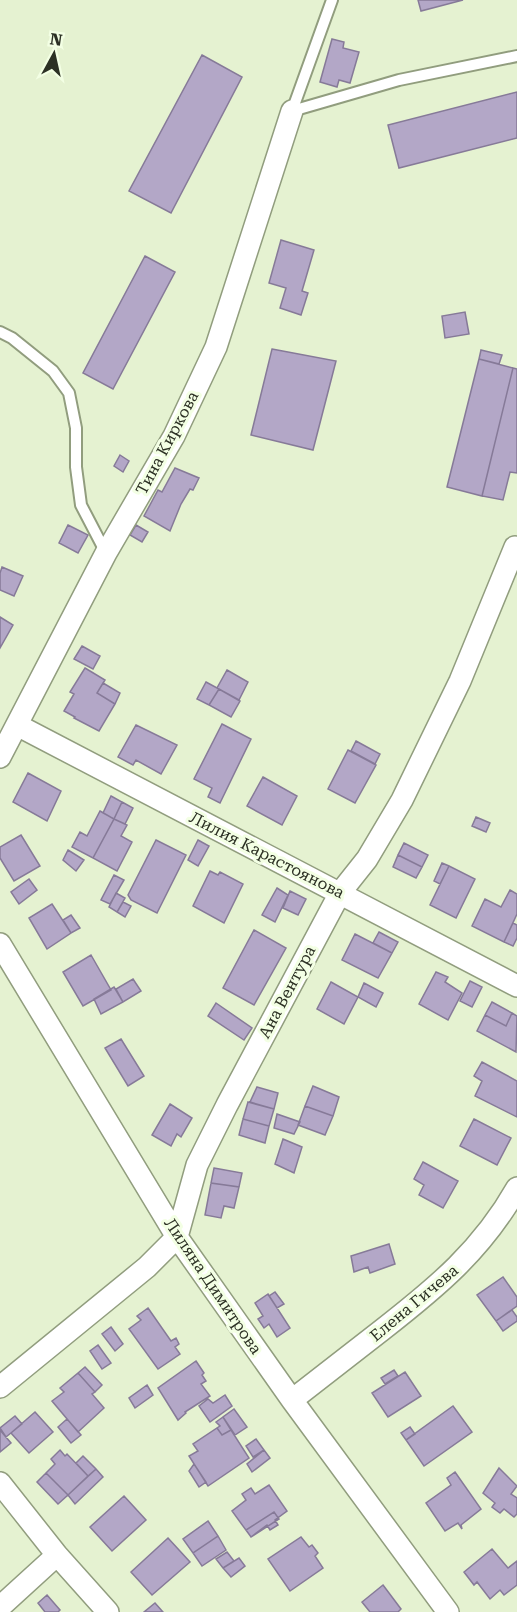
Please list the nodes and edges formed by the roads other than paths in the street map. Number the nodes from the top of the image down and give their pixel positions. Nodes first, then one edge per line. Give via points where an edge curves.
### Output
1 (332, 0) edge
2 (517, 56) edge
3 (292, 111) junction
4 (0, 332) edge
5 (515, 547) dead end
6 (106, 553) junction
7 (17, 725) junction
8 (0, 757) edge
9 (340, 893) junction
10 (0, 944) edge
11 (517, 986) edge
12 (517, 1188) edge
13 (510, 1216) edge
14 (177, 1236) junction
15 (0, 1387) edge
16 (292, 1401) junction
17 (0, 1483) edge
18 (57, 1555) junction
19 (0, 1607) edge
20 (108, 1612) edge
21 (448, 1612) edge

1 - 3 lane
2 - 3 lane via 399,80
3 - 6 street, Тина Киркова via 216,347 174,436
4 - 6 lane via 53,371 69,393 76,428 81,505
5 - 9 street, Ана Вентура via 460,681 402,800 367,859
6 - 7 street, Тина Киркова
7 - 8 street, Тина Киркова
7 - 9 street, Лилия Карастоянова
9 - 11 street, Лилия Карастоянова
9 - 14 street, Ана Вентура via 197,1166
10 - 14 street, Лиляна Димитрова
12 - 13 street, Елена Гичева
13 - 16 street, Елена Гичева via 439,1285
14 - 15 street, Ана Вентура via 147,1267
14 - 16 street, Лиляна Димитрова
16 - 21 street, Лиляна Димитрова
17 - 18 street
18 - 19 street
18 - 20 street

